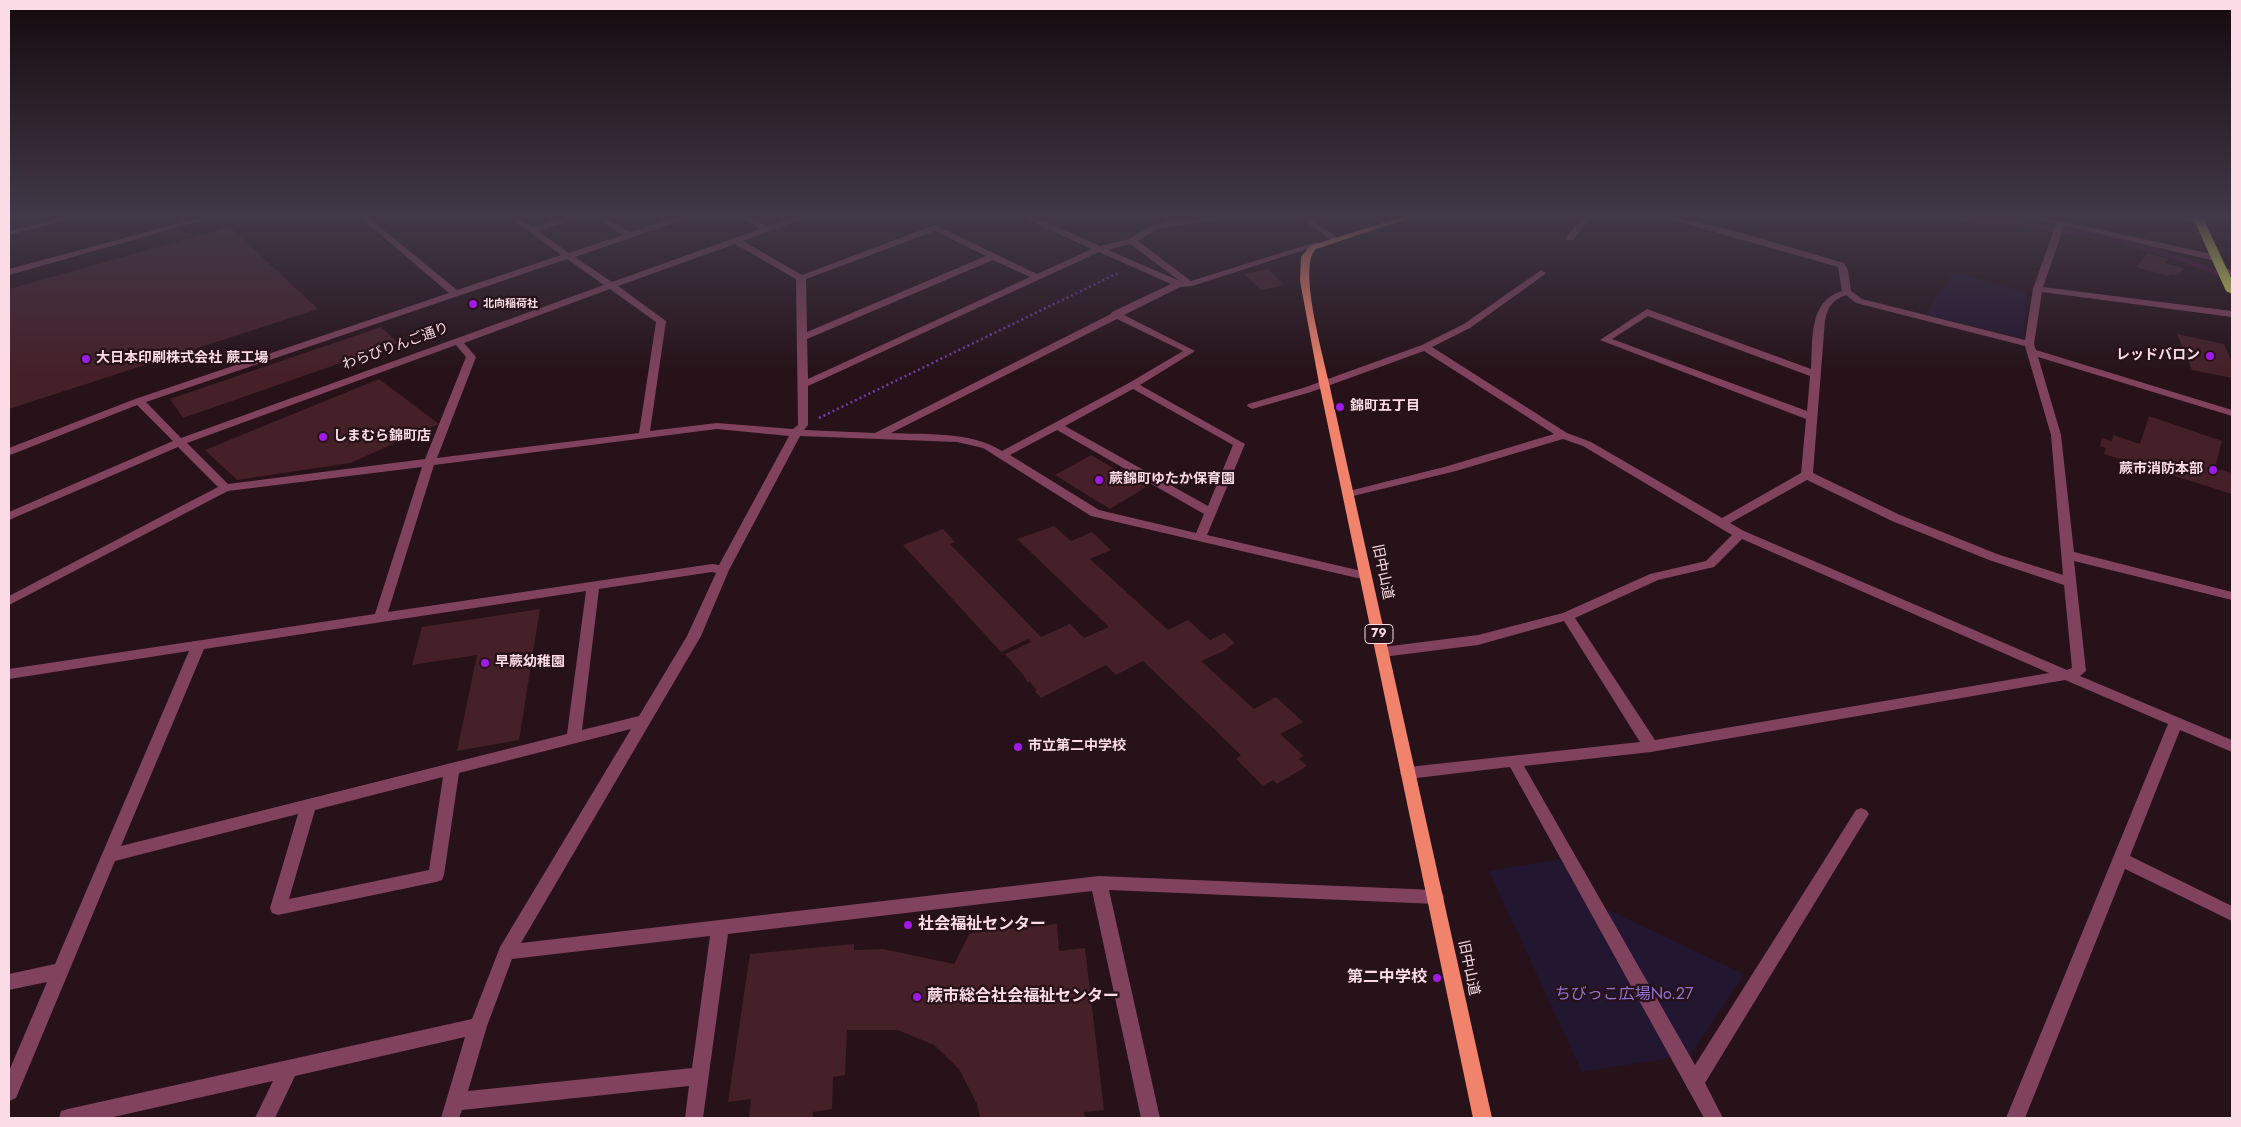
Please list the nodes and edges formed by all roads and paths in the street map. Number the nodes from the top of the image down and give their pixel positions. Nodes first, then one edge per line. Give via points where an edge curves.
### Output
1 (428, 271) edge
2 (520, 271) edge
3 (591, 271) edge
4 (652, 271) edge
5 (788, 271) edge
6 (821, 271) edge
7 (960, 271) edge
8 (1023, 271) edge
9 (1050, 271) edge
10 (1125, 271) edge
11 (1145, 271) edge
12 (1171, 271) edge
13 (1233, 271) edge
14 (1305, 271) edge
15 (1844, 271) edge
16 (2044, 271) edge
17 (1541, 273) dead end
18 (1036, 277) junction
19 (801, 278) junction
20 (1178, 284) junction
21 (1189, 284) junction
22 (612, 285) junction
23 (2038, 289) junction
24 (454, 292) junction
25 (1847, 292) junction
26 (1114, 314) junction
27 (2232, 314) edge
28 (802, 338) junction
29 (457, 341) junction
30 (1425, 347) junction
31 (2030, 348) junction
32 (1815, 374) junction
33 (1324, 383) junction
34 (802, 385) junction
35 (1133, 385) junction
36 (139, 401) junction
37 (1252, 406) dead end
38 (2232, 413) edge
39 (1812, 416) junction
40 (1057, 426) junction
41 (800, 429) junction
42 (644, 435) junction
43 (1563, 435) junction
44 (876, 436) junction
45 (180, 442) junction
46 (9, 452) edge
47 (1002, 455) junction
48 (429, 463) junction
49 (1807, 475) junction
50 (225, 488) junction
51 (1349, 494) junction
52 (1211, 513) junction
53 (9, 516) edge
54 (1722, 523) junction
55 (1740, 534) junction
56 (1200, 538) junction
57 (2068, 555) junction
58 (723, 570) junction
59 (1366, 576) junction
60 (2070, 582) junction
61 (593, 586) junction
62 (2232, 596) edge
63 (9, 601) edge
64 (1566, 616) junction
65 (380, 618) junction
66 (199, 645) junction
67 (1383, 652) junction
68 (2072, 673) junction
69 (9, 674) edge
70 (644, 720) junction
71 (2176, 722) junction
72 (574, 737) junction
73 (1651, 746) junction
74 (2232, 746) edge
75 (1514, 762) junction
76 (452, 768) junction
77 (1408, 773) junction
78 (309, 804) junction
79 (1861, 814) dead end
80 (109, 856) junction
81 (2120, 858) junction
82 (1099, 883) junction
83 (1436, 897) junction
84 (2232, 914) edge
85 (720, 928) junction
86 (506, 952) junction
87 (60, 971) junction
88 (9, 982) edge
89 (478, 1026) junction
90 (288, 1070) junction
91 (700, 1076) junction
92 (1694, 1083) junction
93 (9, 1092) edge
94 (453, 1109) edge
95 (68, 1118) edge
96 (266, 1118) edge
97 (694, 1118) edge
98 (1151, 1118) edge
99 (1483, 1118) edge
100 (1714, 1118) edge
101 (2016, 1118) edge

1 - 24 street
2 - 24 street
3 - 22 street
4 - 22 street, わらびりんご通り
5 - 19 street
6 - 19 street
7 - 28 street
8 - 18 street
9 - 18 street
10 - 41 path
11 - 20 street
12 - 21 street
13 - 21 street
14 - 33 main road, 旧中山道 / 79
15 - 25 street
16 - 23 street
17 - 30 street via 1467,326
18 - 34 street
19 - 28 street
20 - 21 street
20 - 26 street
22 - 29 street, わらびりんご通り
22 - 42 street via 661,321
23 - 27 street
23 - 31 street
24 - 36 street
25 - 31 street via 1858,301
25 - 32 street via 1834,295 1823,305
26 - 35 street via 1190,351
26 - 44 street
28 - 34 street
29 - 45 street, わらびりんご通り
29 - 48 street via 472,357
30 - 33 street
30 - 43 street
31 - 38 street
31 - 57 street via 2056,435
32 - 39 street
32 - 39 street via 1647,312 1605,340
33 - 37 street
33 - 51 main road, 旧中山道 / 79
34 - 41 street
35 - 40 street
35 - 52 street via 1239,444
36 - 45 street
36 - 46 street
39 - 49 street
40 - 47 street
40 - 52 street
41 - 42 street via 717,426
41 - 44 street
41 - 58 street
42 - 48 street
43 - 51 street via 1452,469
43 - 54 street via 1588,444
44 - 47 street via 957,439 987,446
45 - 50 street
45 - 53 street, わらびりんご通り
47 - 56 street via 1095,514
48 - 50 street
48 - 65 street
49 - 54 street
49 - 60 street via 1896,518 1993,557
50 - 63 street
51 - 59 main road, 旧中山道 / 79
52 - 56 street
54 - 55 street
55 - 64 street via 1710,564 1654,577
55 - 68 street
56 - 59 street
57 - 60 street
57 - 62 street
58 - 61 street via 712,568
58 - 70 street via 694,636
59 - 67 main road, 旧中山道 / 79
60 - 68 street
61 - 65 street
61 - 72 street
64 - 67 street via 1478,640
64 - 73 street
65 - 66 street
66 - 69 street
66 - 80 street
67 - 77 main road, 旧中山道 / 79
68 - 71 street
68 - 73 street
70 - 72 street
70 - 86 street
71 - 74 street
71 - 81 street
72 - 76 street
73 - 75 street
75 - 77 street
75 - 92 street
76 - 78 street
76 - 78 street via 436,875 278,908
77 - 83 main road, 旧中山道 / 79
78 - 80 street
79 - 92 street
80 - 87 street
81 - 84 street
81 - 101 street
82 - 83 street
82 - 85 street
82 - 98 street
83 - 99 main road, 旧中山道 / 79
85 - 86 street
85 - 91 street
86 - 89 street
87 - 88 street
87 - 93 street
89 - 90 street
89 - 94 street
90 - 95 street
90 - 96 street
91 - 94 street
91 - 97 street
92 - 100 street

